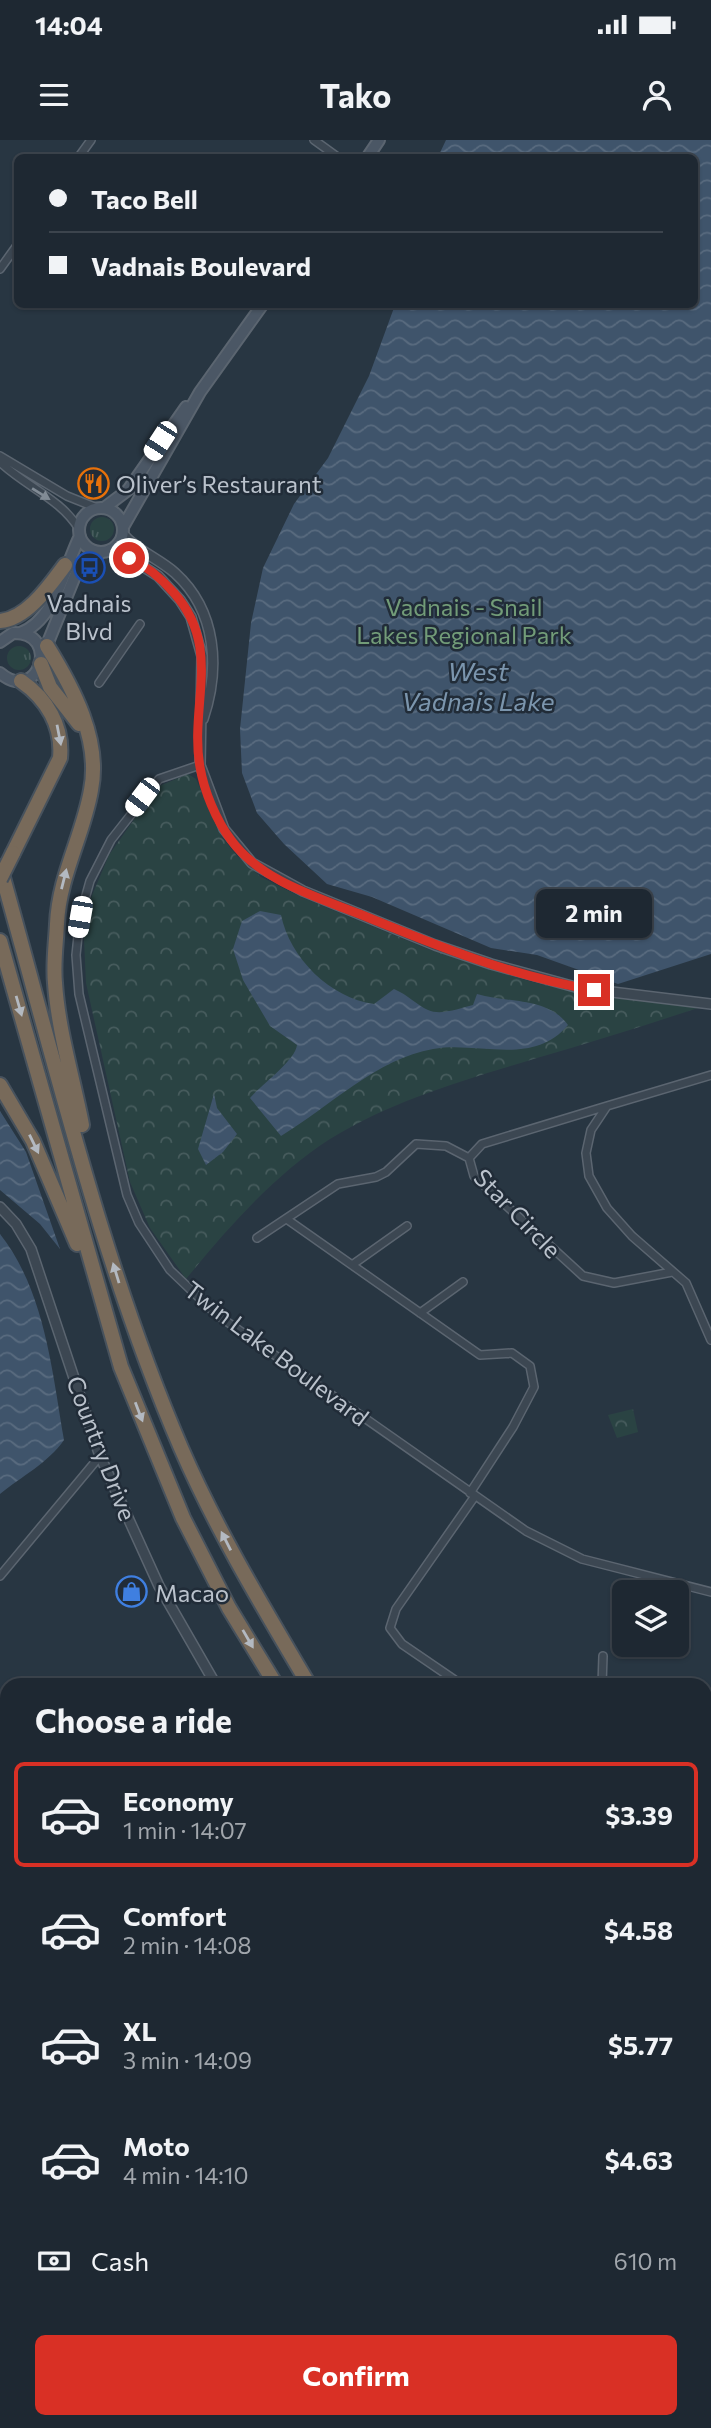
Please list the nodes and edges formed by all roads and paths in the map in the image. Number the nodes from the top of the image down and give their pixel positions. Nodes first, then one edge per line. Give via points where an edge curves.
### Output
1 (314, 140) edge
2 (333, 154) edge
3 (14, 250) edge
4 (0, 269) edge
5 (259, 308) edge
6 (200, 392) junction
7 (0, 456) edge
8 (0, 462) edge
9 (100, 508) junction
10 (123, 530) junction
11 (80, 532) junction
12 (106, 551) junction
13 (65, 565) junction
14 (140, 624) dead end
15 (8, 628) edge
16 (0, 642) edge
17 (43, 655) junction
18 (0, 673) edge
19 (17, 681) junction
20 (99, 683) dead end
21 (0, 687) edge
22 (200, 727) junction
23 (200, 765) junction
24 (0, 867) edge
25 (0, 879) edge
26 (0, 941) edge
27 (711, 1004) edge
28 (711, 1075) edge
29 (0, 1085) edge
30 (607, 1106) junction
31 (469, 1158) junction
32 (0, 1207) edge
33 (288, 1220) junction
34 (407, 1226) dead end
35 (104, 1236) junction
36 (257, 1238) dead end
37 (352, 1265) junction
38 (672, 1272) junction
39 (463, 1282) dead end
40 (420, 1313) junction
41 (711, 1340) edge
42 (121, 1367) junction
43 (100, 1456) junction
44 (473, 1494) junction
45 (0, 1576) edge
46 (711, 1592) edge
47 (603, 1656) dead end
48 (212, 1678) edge
49 (272, 1678) edge
50 (305, 1678) edge
51 (452, 1678) edge
52 (602, 1678) edge

1 - 2 street
3 - 4 street
5 - 6 main road
6 - 9 main road via 178,415 125,495
6 - 10 main road
7 - 9 street via 67,496
8 -> 11 street via 19,481 64,509
9 - 10 main road via 117,514
9 - 11 main road via 84,516
10 - 12 main road
10 - 22 street via 135,547 176,574 190,590 209,632 215,661 212,690
11 - 12 main road via 89,548
11 - 13 main road
12 - 17 main road via 78,571
12 - 22 street via 122,553 158,576 191,617 202,656
13 - 15 highway via 35,601 10,619
13 - 15 main road via 48,612 34,627
14 - 20 street
15 - 16 main road
15 - 17 main road via 37,643
17 - 19 main road via 34,676
35 -> 17 highway via 55,982 60,892 91,791 93,750 67,680
18 - 19 main road
19 - 21 main road
19 -> 25 highway, bridge via 38,694 52,715 61,744 56,767
22 - 23 street
23 - 27 street via 224,829 252,863 278,880 491,964 566,985
23 - 44 street, Twin Lake Boulevard via 159,779 120,826 90,881 77,936 79,994 127,1195 153,1246 201,1302
24 - 35 highway
26 -> 42 highway
28 - 30 street, Star Circle
29 -> 42 highway via 44,1163
30 - 31 street, Star Circle via 482,1144
30 - 38 street via 588,1141 589,1176 619,1223
31 - 33 street via 446,1146 416,1144 386,1172 338,1184
31 - 38 street, Star Circle via 474,1175 583,1276 614,1283
32 - 43 street, Country Drive via 31,1249
33 - 36 street
33 - 37 street
34 - 37 street
50 -> 35 highway via 249,1586 197,1483 127,1310
37 - 40 street
38 - 41 street via 692,1290
39 - 40 street
40 - 44 street via 480,1355 512,1353 526,1360 533,1373 534,1387
42 -> 49 highway via 183,1518
43 - 45 street
43 - 48 street, Country Drive via 160,1590
44 - 46 street, Twin Lake Boulevard via 526,1531 575,1556
44 - 51 street via 396,1609 390,1628 402,1644
47 - 52 street

